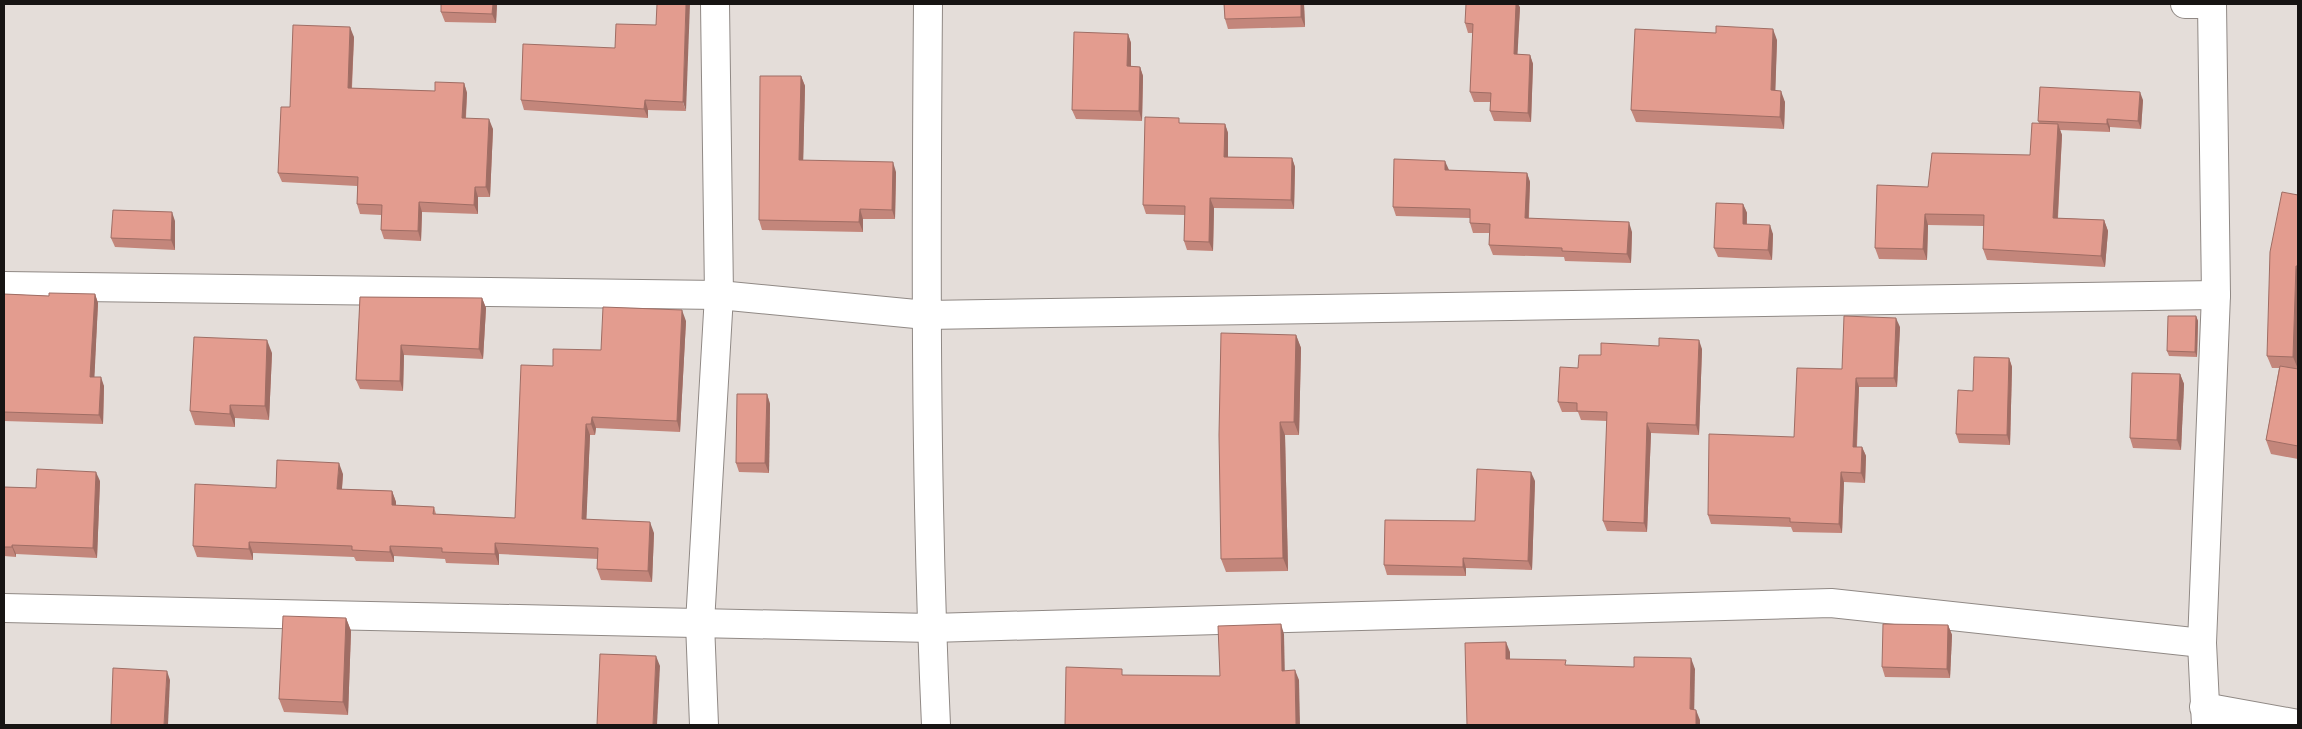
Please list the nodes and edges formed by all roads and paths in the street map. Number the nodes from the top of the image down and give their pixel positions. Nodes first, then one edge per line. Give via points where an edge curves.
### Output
1 (715, 4) edge
2 (928, 4) edge
3 (2185, 4) edge
4 (2212, 4) edge
5 (4, 286) edge
6 (719, 295) junction
7 (2216, 296) junction
8 (926, 315) junction
9 (4, 608) edge
10 (700, 622) junction
11 (931, 628) junction
12 (2202, 643) junction
13 (2205, 716) edge
14 (2298, 724) edge
15 (704, 725) edge
16 (936, 725) edge

1 - 6 street
2 - 8 street
3 - 4 street
4 - 7 street
5 - 6 street
6 - 8 street
6 - 10 street
7 - 8 street
7 - 12 street
8 - 11 street
9 - 10 street
10 - 11 street
10 - 15 street
11 - 12 street via 1831,603
11 - 16 street
12 - 13 street
13 - 14 street

